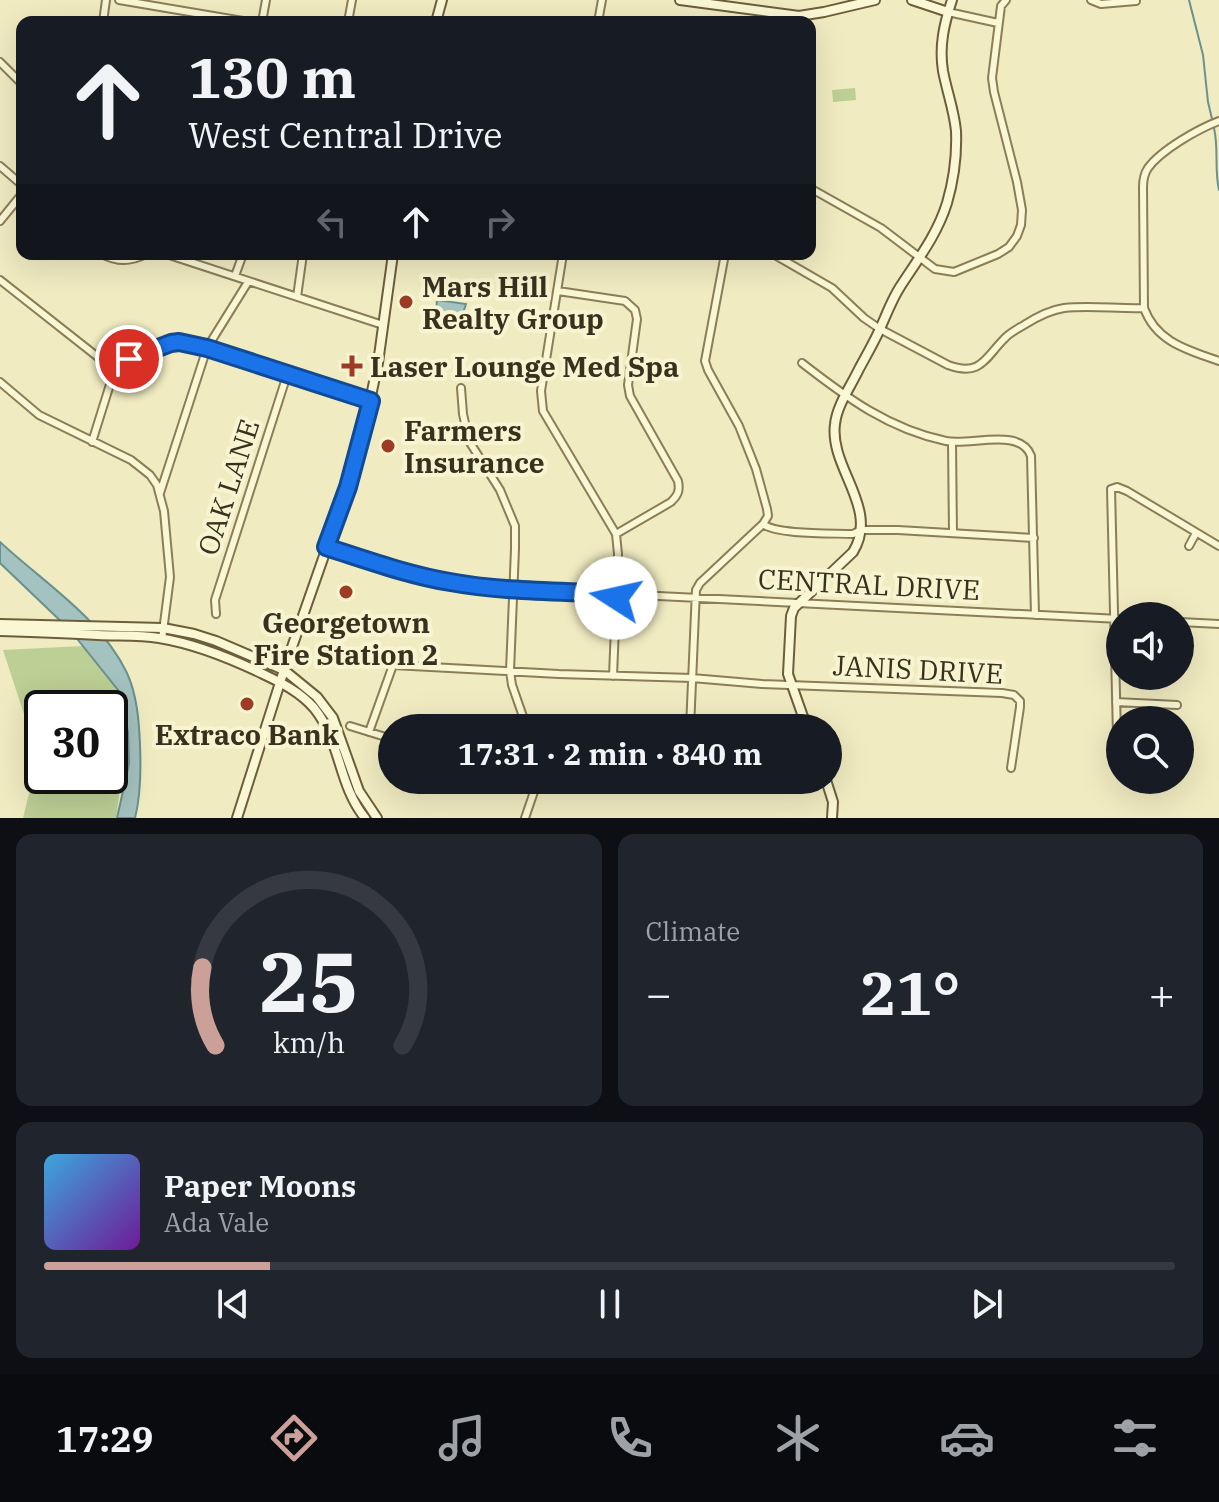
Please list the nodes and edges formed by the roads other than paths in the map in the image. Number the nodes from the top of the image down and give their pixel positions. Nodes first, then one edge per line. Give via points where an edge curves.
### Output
1 (119, 0) edge
2 (680, 0) edge
3 (875, 0) edge
4 (912, 0) edge
5 (952, 0) edge
6 (1006, 0) edge
7 (1091, 0) edge
8 (1136, 1) edge
9 (761, 12) junction
10 (948, 12) junction
11 (193, 16) edge
12 (760, 16) edge
13 (998, 23) junction
14 (0, 62) edge
15 (16, 78) edge
16 (1219, 121) edge
17 (0, 166) edge
18 (16, 180) edge
19 (816, 191) edge
20 (16, 201) edge
21 (0, 221) edge
22 (921, 258) junction
23 (185, 260) edge
24 (241, 260) edge
25 (302, 260) edge
26 (392, 260) edge
27 (562, 260) edge
28 (724, 260) edge
29 (783, 260) edge
30 (235, 276) junction
31 (0, 280) edge
32 (248, 282) junction
33 (558, 291) junction
34 (297, 297) junction
35 (1144, 308) junction
36 (383, 325) junction
37 (880, 329) junction
38 (207, 348) junction
39 (1219, 361) edge
40 (802, 363) dead end
41 (113, 369) junction
42 (287, 375) junction
43 (0, 382) edge
44 (461, 388) dead end
45 (845, 397) junction
46 (371, 401) junction
47 (92, 442) junction
48 (952, 443) junction
49 (160, 493) junction
50 (763, 524) junction
51 (861, 530) junction
52 (953, 533) junction
53 (1196, 533) junction
54 (616, 534) junction
55 (1034, 538) junction
56 (1189, 546) dead end
57 (1219, 546) edge
58 (326, 547) junction
59 (513, 588) junction
60 (616, 594) junction
61 (695, 597) junction
62 (800, 602) junction
63 (1115, 602) edge
64 (216, 614) dead end
65 (1035, 615) junction
66 (1106, 619) edge
67 (1194, 623) edge
68 (0, 624) edge
69 (1219, 624) edge
70 (163, 628) junction
71 (0, 631) edge
72 (162, 639) junction
73 (284, 670) junction
74 (510, 671) junction
75 (613, 676) junction
76 (692, 678) junction
77 (281, 682) junction
78 (791, 685) junction
79 (1116, 690) edge
80 (1116, 702) junction
81 (1177, 705) dead end
82 (1116, 706) edge
83 (522, 714) edge
84 (691, 714) edge
85 (802, 714) edge
86 (350, 726) dead end
87 (369, 732) junction
88 (378, 735) edge
89 (1011, 768) dead end
90 (533, 794) edge
91 (830, 794) edge
92 (237, 818) edge
93 (365, 818) edge
94 (377, 818) edge
95 (525, 818) edge
96 (832, 818) edge

1 - 11 street
2 - 9 street
3 - 9 street via 799,16
4 - 10 street
5 - 10 street
6 - 13 street
7 - 8 street
9 - 12 street
10 - 13 street
10 - 22 street via 942,59 956,130 955,167 944,215
13 - 22 street via 992,82 1020,199 1020,231 1009,247 954,272 935,269
14 - 15 street
16 - 35 street via 1168,151 1144,177
17 - 18 street
19 - 22 street
20 - 21 street
22 - 37 street
23 - 30 street
24 - 30 street
25 - 34 street
26 - 36 street
27 - 33 street
28 - 50 street via 705,361 756,469 768,516
29 - 37 street via 832,288
30 - 32 street
31 - 41 street
32 - 34 street
32 - 38 street
33 - 54 street via 541,405
33 - 54 street via 622,300 635,310 630,396 678,481 678,494 671,502
34 - 36 street
35 - 37 street via 1058,309 1011,333 972,368 948,365
35 - 39 street via 1159,333
36 - 46 street
37 - 45 street
38 - 41 street via 171,343
38 - 42 street
38 - 49 street
40 - 45 street
41 - 47 street
42 - 46 street
42 - 64 street, OAK LANE via 215,600
43 - 47 street via 39,415
44 - 59 street via 469,441 515,526
45 - 48 street via 906,430
45 - 51 street via 835,422 836,442
46 - 58 street
47 - 49 street via 143,468
48 - 52 street
48 - 55 street via 1016,440 1029,450
49 - 70 street via 170,577
50 - 51 street via 782,530
50 - 61 street via 700,583
51 - 52 street
51 - 62 street via 853,552
52 - 55 street
53 - 56 street
53 - 57 street
53 - 63 street via 1127,491 1111,489
54 - 60 street
55 - 65 street
58 - 59 street, CENTRAL DRIVE via 438,580
58 - 73 street
59 - 60 street, CENTRAL DRIVE
59 - 74 street
60 - 61 street, CENTRAL DRIVE
60 - 75 street
61 - 62 street, CENTRAL DRIVE
61 - 76 street
62 - 65 street, CENTRAL DRIVE
62 - 78 street via 790,623
65 - 66 street, CENTRAL DRIVE
67 - 69 street
68 - 70 street
70 - 72 street
70 - 73 street via 216,641
71 - 72 street
72 - 77 street via 223,655
73 - 77 street
73 - 94 street via 333,718 359,791
74 - 75 street
74 - 83 street
74 - 87 street via 393,665
75 - 76 street
76 - 78 street
76 - 84 street
77 - 92 street
77 - 93 street via 308,702 326,725 349,794
78 - 85 street
78 - 89 street, JANIS DRIVE via 1014,695 1020,707
79 - 80 street
80 - 81 street
80 - 82 street
86 - 87 street
87 - 88 street
90 - 95 street
91 - 96 street

